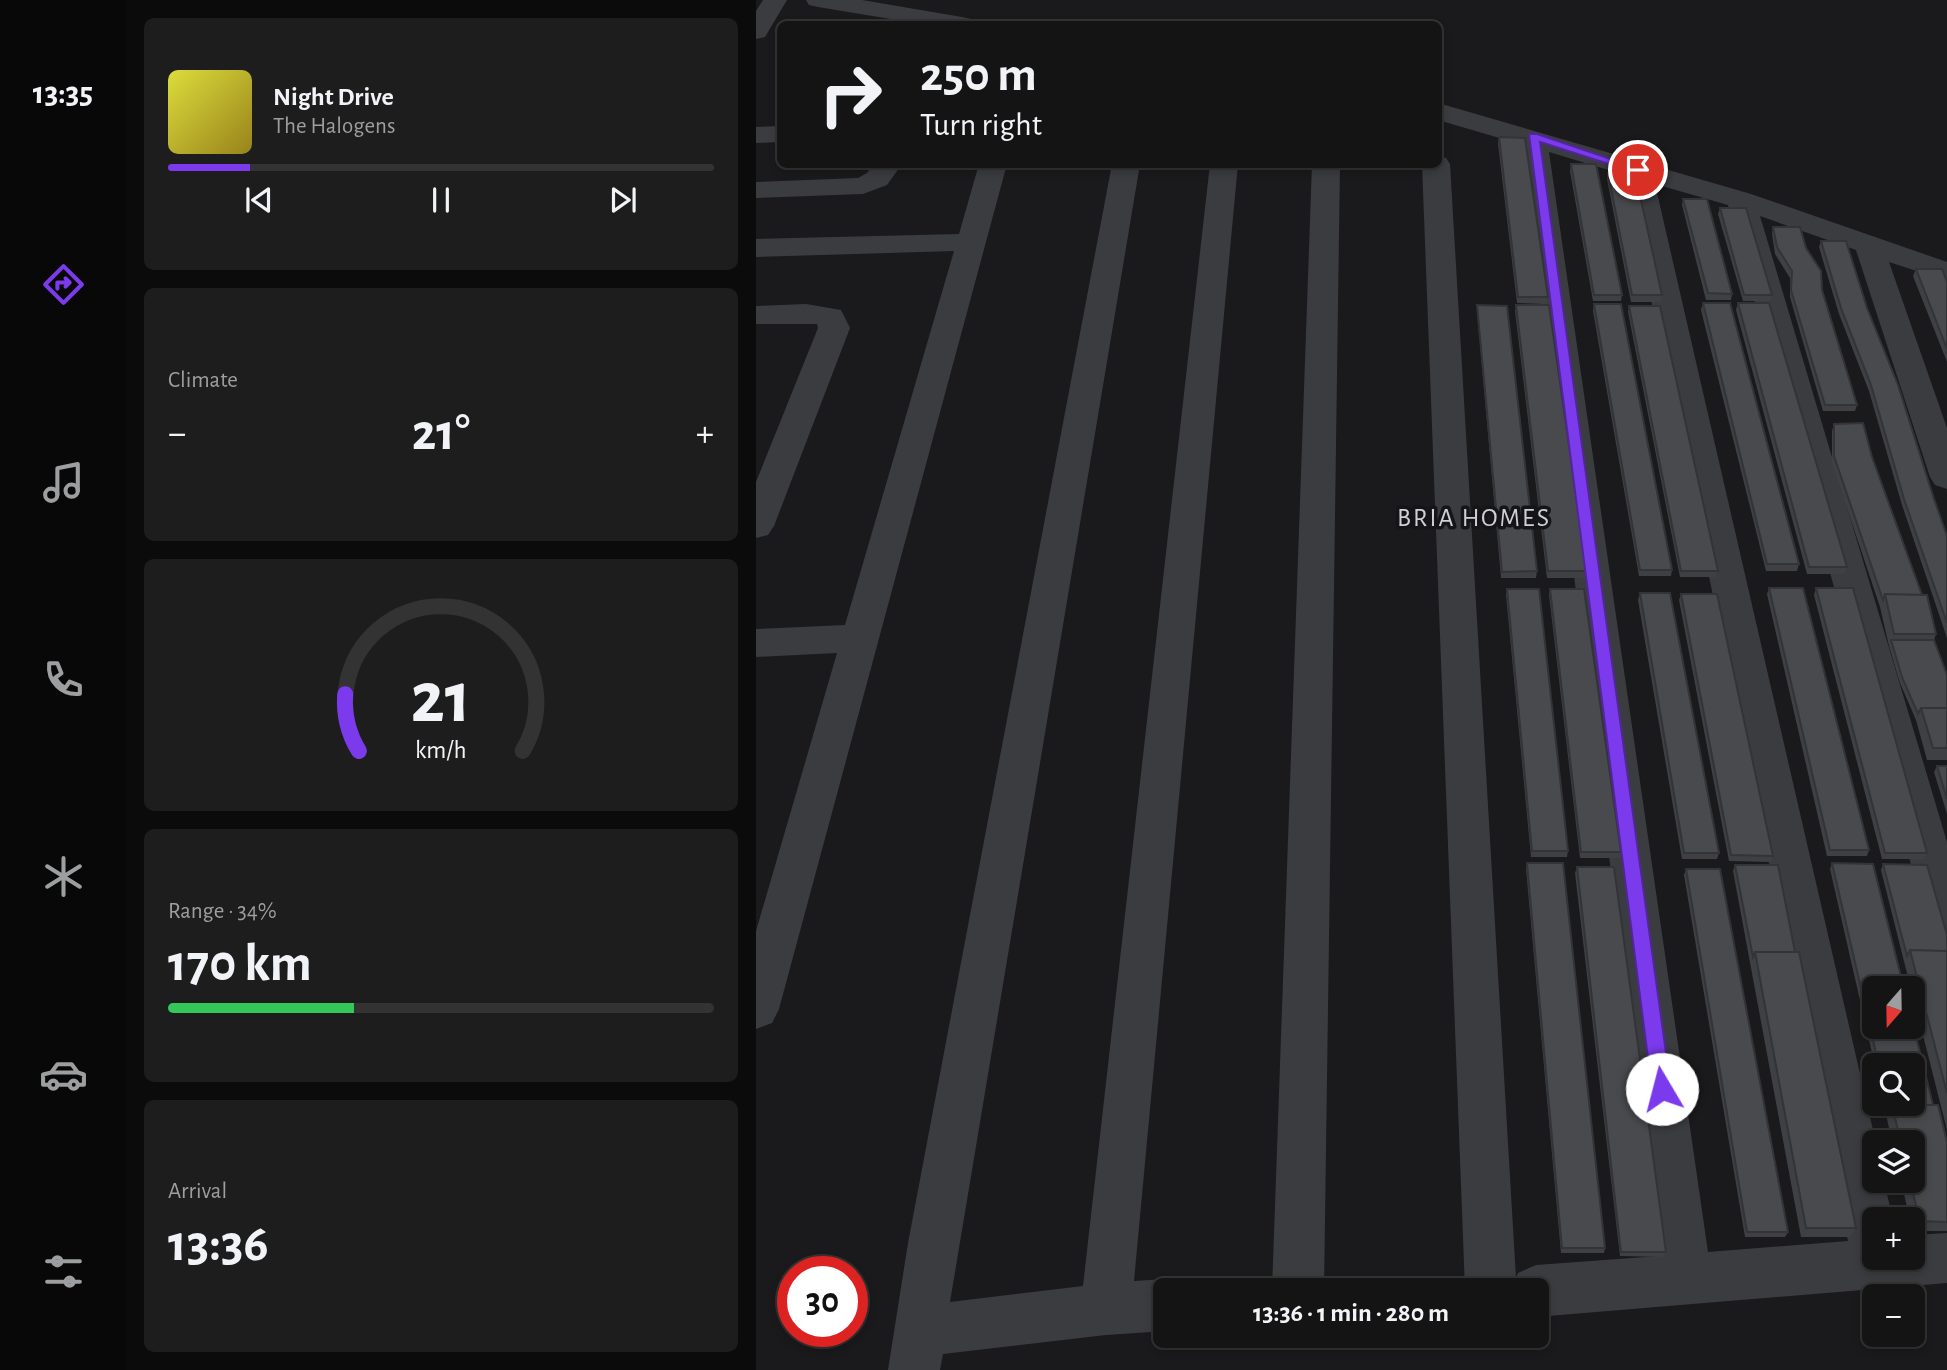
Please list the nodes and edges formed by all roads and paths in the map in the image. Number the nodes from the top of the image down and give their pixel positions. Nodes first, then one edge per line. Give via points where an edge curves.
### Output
1 (775, 0) edge
2 (818, 0) edge
3 (855, 16) edge
4 (922, 21) edge
5 (756, 32) edge
6 (1442, 112) edge
7 (777, 134) edge
8 (756, 135) edge
9 (1533, 137) junction
10 (885, 168) edge
11 (992, 168) edge
12 (1125, 168) edge
13 (1224, 168) edge
14 (1326, 168) edge
15 (1436, 168) edge
16 (1638, 170) junction
17 (756, 190) edge
18 (1741, 200) junction
19 (971, 242) junction
20 (1869, 245) junction
21 (756, 248) edge
22 (1947, 272) edge
23 (756, 315) edge
24 (1947, 477) edge
25 (756, 526) edge
26 (860, 638) junction
27 (756, 643) edge
28 (1947, 915) edge
29 (756, 1009) edge
30 (1866, 1207) edge
31 (1925, 1257) edge
32 (1862, 1258) edge
33 (1947, 1258) edge
34 (1298, 1278) edge
35 (1490, 1278) edge
36 (1687, 1279) junction
37 (1549, 1289) edge
38 (1153, 1306) edge
39 (1106, 1309) junction
40 (917, 1350) edge

1 - 5 street
2 - 3 street
3 - 4 street
6 - 9 street
7 - 8 street
9 - 16 street
9 - 36 street
10 - 17 street via 863,186
11 - 19 street
12 - 40 street
13 - 39 street
14 - 34 street
15 - 35 street
16 - 18 street
16 - 30 street
18 - 20 street
18 - 28 street
19 - 21 street
19 - 26 street
20 - 22 street
20 - 24 street
23 - 25 street via 830,317 834,328
26 - 27 street
26 - 29 street
31 - 33 street
32 - 36 street
36 - 37 street
38 - 39 street
39 - 40 street

